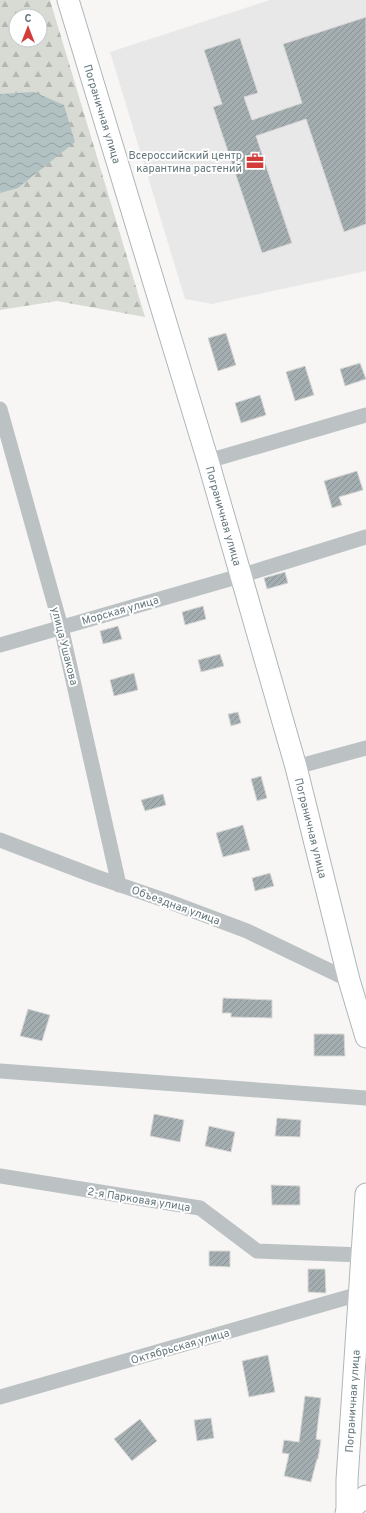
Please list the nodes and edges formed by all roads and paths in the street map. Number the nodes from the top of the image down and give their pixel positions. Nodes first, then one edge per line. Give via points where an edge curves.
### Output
1 (68, 0) edge
2 (0, 409) edge
3 (366, 415) edge
4 (208, 461) junction
5 (366, 537) edge
6 (240, 576) junction
7 (61, 627) junction
8 (0, 645) edge
9 (366, 748) edge
10 (296, 767) junction
11 (0, 840) edge
12 (120, 885) junction
13 (348, 980) junction
14 (366, 1037) edge
15 (0, 1071) edge
16 (366, 1098) edge
17 (0, 1176) edge
18 (366, 1194) edge
19 (362, 1255) junction
20 (359, 1294) junction
21 (0, 1397) edge
22 (366, 1496) edge
23 (347, 1513) edge

1 - 4 street, Пограничная улица
2 - 7 street, улица Ушакова
3 - 4 street
4 - 6 street, Пограничная улица
5 - 6 street, Морская улица
6 - 7 street, Морская улица
6 - 10 street, Пограничная улица
7 - 8 street, Морская улица
7 - 12 street, улица Ушакова
9 - 10 street
10 - 13 street, Пограничная улица
11 - 12 street, Объездная улица
12 - 13 street, Объездная улица via 247,931
13 - 14 street, Пограничная улица
15 - 16 street
17 - 19 street, 2-я Парковая улица via 200,1208 257,1251
18 - 19 street, Пограничная улица
19 - 20 street, Пограничная улица
20 - 21 street, Октябрьская улица
20 - 23 street, Пограничная улица
22 - 23 street

